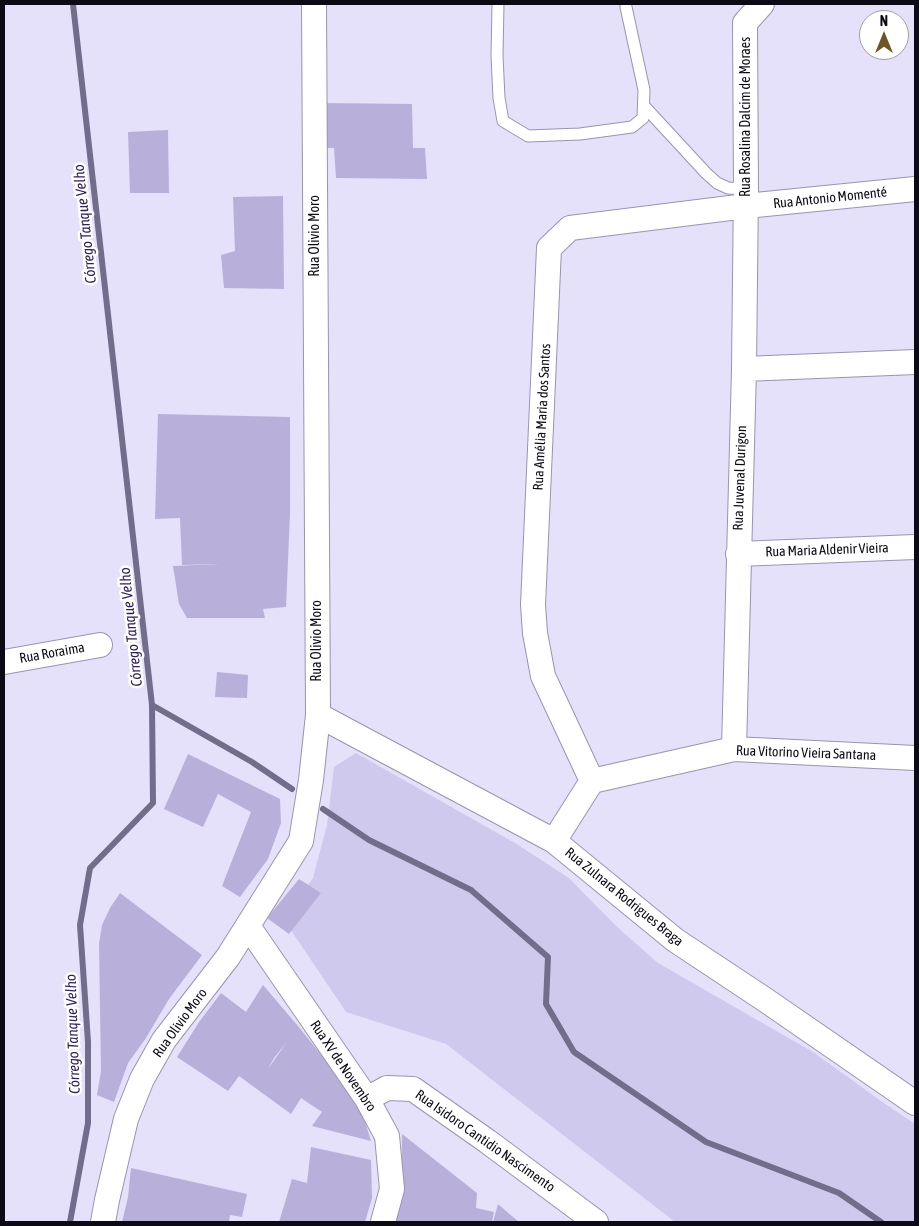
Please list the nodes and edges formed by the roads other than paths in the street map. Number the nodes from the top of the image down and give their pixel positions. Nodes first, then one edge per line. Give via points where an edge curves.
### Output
1 (314, 4) edge
2 (498, 4) edge
3 (762, 4) edge
4 (626, 7) dead end
5 (644, 106) junction
6 (915, 189) edge
7 (746, 198) junction
8 (915, 362) edge
9 (744, 369) junction
10 (915, 547) edge
11 (738, 554) junction
12 (100, 645) dead end
13 (4, 662) edge
14 (318, 716) junction
15 (734, 749) junction
16 (915, 759) edge
17 (592, 781) junction
18 (554, 841) junction
19 (248, 926) junction
20 (367, 1099) junction
21 (915, 1103) edge
22 (103, 1222) edge
23 (383, 1222) edge
24 (596, 1222) edge

1 - 14 street, Rua Olivio Moro
2 - 5 lane via 497,56 503,121 528,136 580,134 632,127 642,118
3 - 7 street, Rua Rosalina Dalcim de Moraes via 745,23
4 - 5 lane via 644,90
5 - 7 lane via 706,173
6 - 7 street, Rua Antonio Momenté
7 - 9 street, Rua Juvenal Durigon
7 - 17 street, Rua Amélia Maria dos Santos via 570,228 549,248 533,605 535,633 542,676
8 - 9 street
9 - 11 street, Rua Juvenal Durigon
10 - 11 street, Rua Maria Aldenir Vieira
11 - 15 street, Rua Juvenal Durigon
12 - 13 street, Rua Roraima
14 - 18 street, Rua Zulnara Rodrigues Braga
14 - 19 street, Rua Olivio Moro via 301,841
15 - 16 street, Rua Vitorino Vieira Santana
15 - 17 street, Rua Vitorino Vieira Santana
17 - 18 street
18 - 21 street, Rua Zulnara Rodrigues Braga via 675,940
19 - 20 street, Rua XV de Novembro
19 - 22 street, Rua Olivio Moro via 228,958 164,1040 142,1079 126,1119
20 - 23 street, Rua XV de Novembro via 387,1136 392,1189
20 - 24 street, Rua Isidoro Cantidio Nascimento via 387,1088 413,1089

